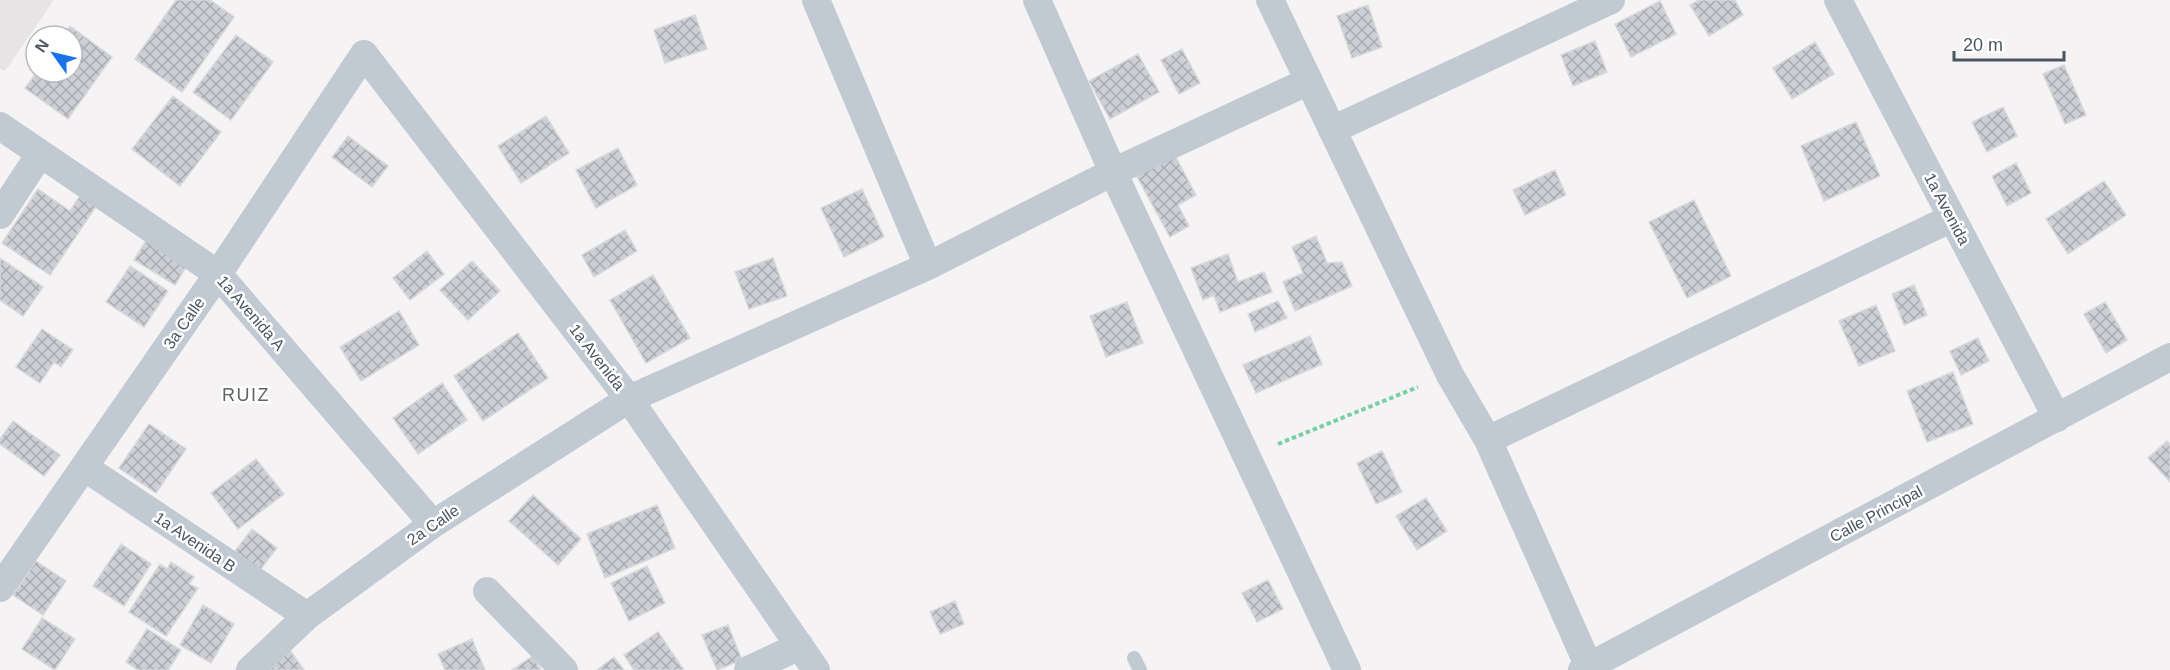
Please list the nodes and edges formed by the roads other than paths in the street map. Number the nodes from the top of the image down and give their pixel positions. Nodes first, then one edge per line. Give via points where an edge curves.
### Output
1 (816, 0) edge
2 (1037, 0) edge
3 (1270, 0) edge
4 (1611, 0) edge
5 (1838, 0) edge
6 (364, 54) joint
7 (1309, 81) junction
8 (0, 126) edge
9 (1332, 130) junction
10 (40, 154) junction
11 (1113, 172) junction
12 (0, 215) edge
13 (1952, 218) junction
14 (928, 266) junction
15 (218, 274) junction
16 (2170, 357) edge
17 (629, 399) junction
18 (2056, 418) junction
19 (1488, 440) junction
20 (84, 467) junction
21 (433, 524) junction
22 (0, 588) edge
23 (487, 591) dead end
24 (307, 616) junction
25 (800, 646) junction
26 (1586, 668) edge
27 (250, 670) edge
28 (564, 670) edge
29 (748, 670) edge
30 (816, 670) edge
31 (1347, 670) edge

1 - 14 street
2 - 11 street
3 - 7 street
4 - 9 street
5 - 13 street, 1a Avenida
6 - 15 street, 3a Calle
6 - 17 street, 1a Avenida
7 - 9 street
7 - 11 street, 2a Calle
8 - 10 street, 1a Avenida A
9 - 19 street via 1450,375
10 - 12 street
10 - 15 street, 1a Avenida A
11 - 14 street, 2a Calle
11 - 31 street
13 - 18 street, 1a Avenida
13 - 19 street
14 - 17 street, 2a Calle
15 - 20 street, 3a Calle
15 - 21 street, 1a Avenida A
16 - 18 street, Calle Principal
17 - 21 street, 2a Calle
17 - 25 street, 1a Avenida
18 - 26 street, Calle Principal
19 - 26 street
20 - 22 street, 3a Calle
20 - 24 street, 1a Avenida B
21 - 24 street, 2a Calle
23 - 28 street
24 - 27 street, 2a Calle
25 - 29 street
25 - 30 street, 1a Avenida

